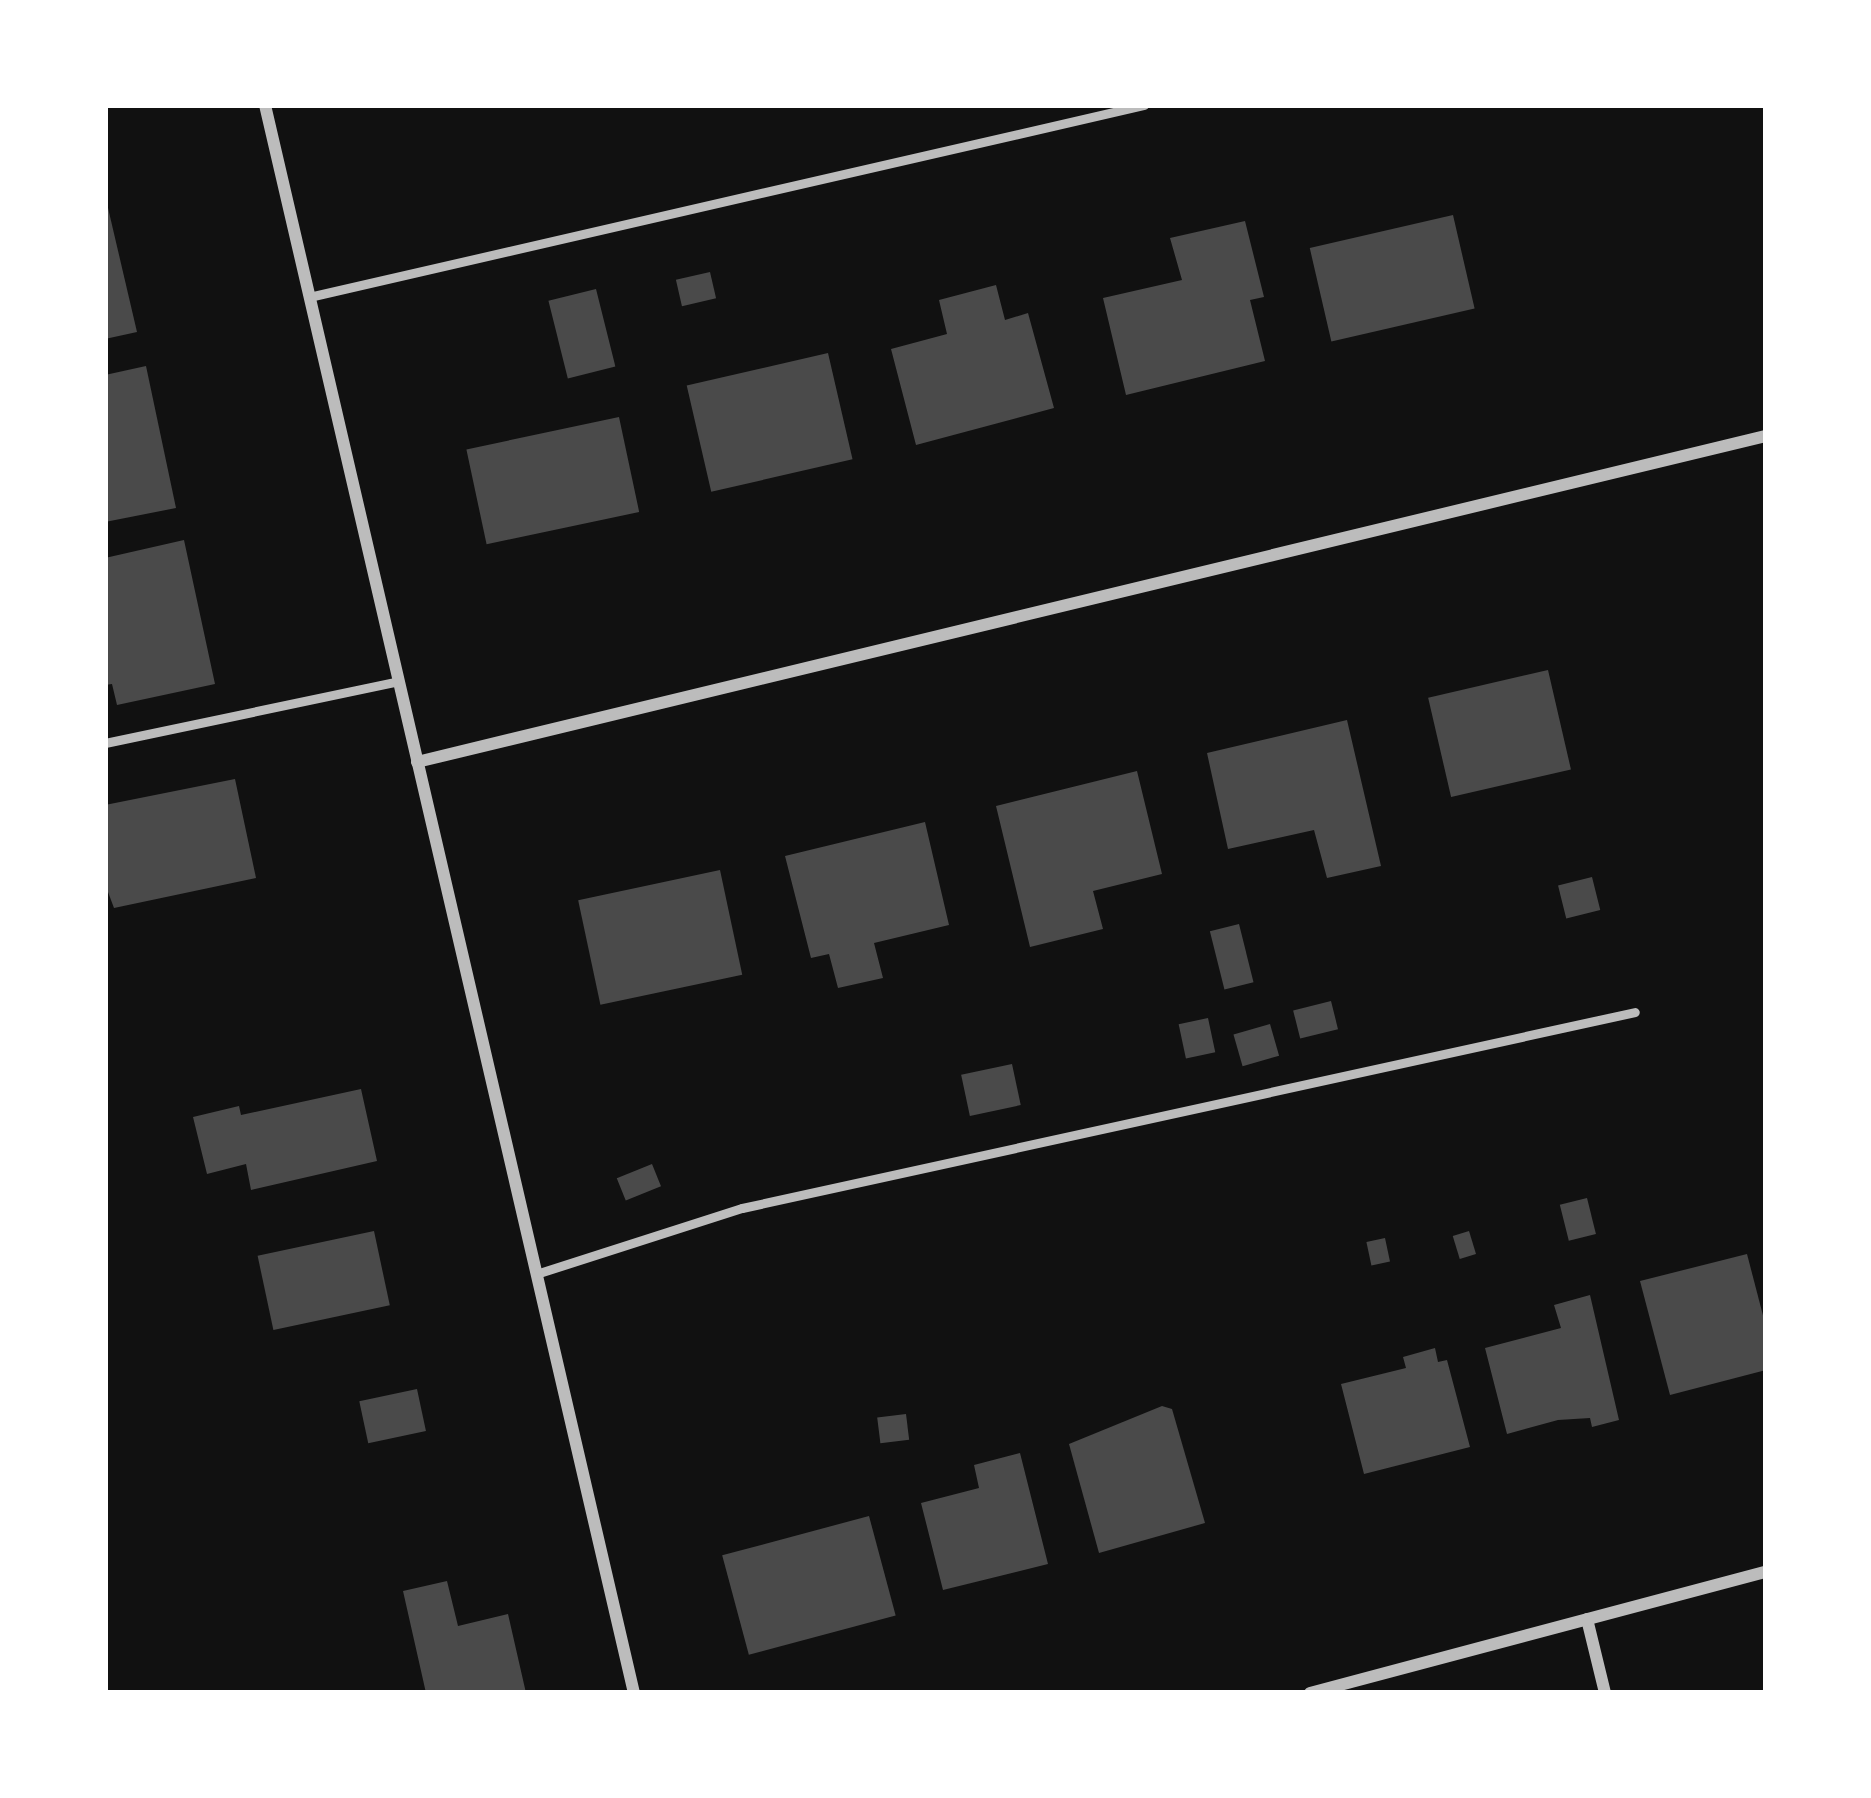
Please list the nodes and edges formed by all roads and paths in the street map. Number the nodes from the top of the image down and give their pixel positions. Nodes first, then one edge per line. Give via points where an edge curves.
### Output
1 (265, 105) edge
2 (1144, 105) edge
3 (309, 296) junction
4 (1766, 436) edge
5 (398, 681) junction
6 (105, 743) edge
7 (417, 762) junction
8 (1636, 1012) dead end
9 (536, 1274) junction
10 (1766, 1571) edge
11 (1587, 1619) junction
12 (634, 1693) edge
13 (1310, 1693) edge
14 (1605, 1693) edge

1 - 3 street
2 - 3 lane
3 - 5 street
4 - 7 street
5 - 6 lane
5 - 7 street
7 - 9 street
8 - 9 lane via 742,1208
9 - 12 street
10 - 11 street
11 - 13 street
11 - 14 street

